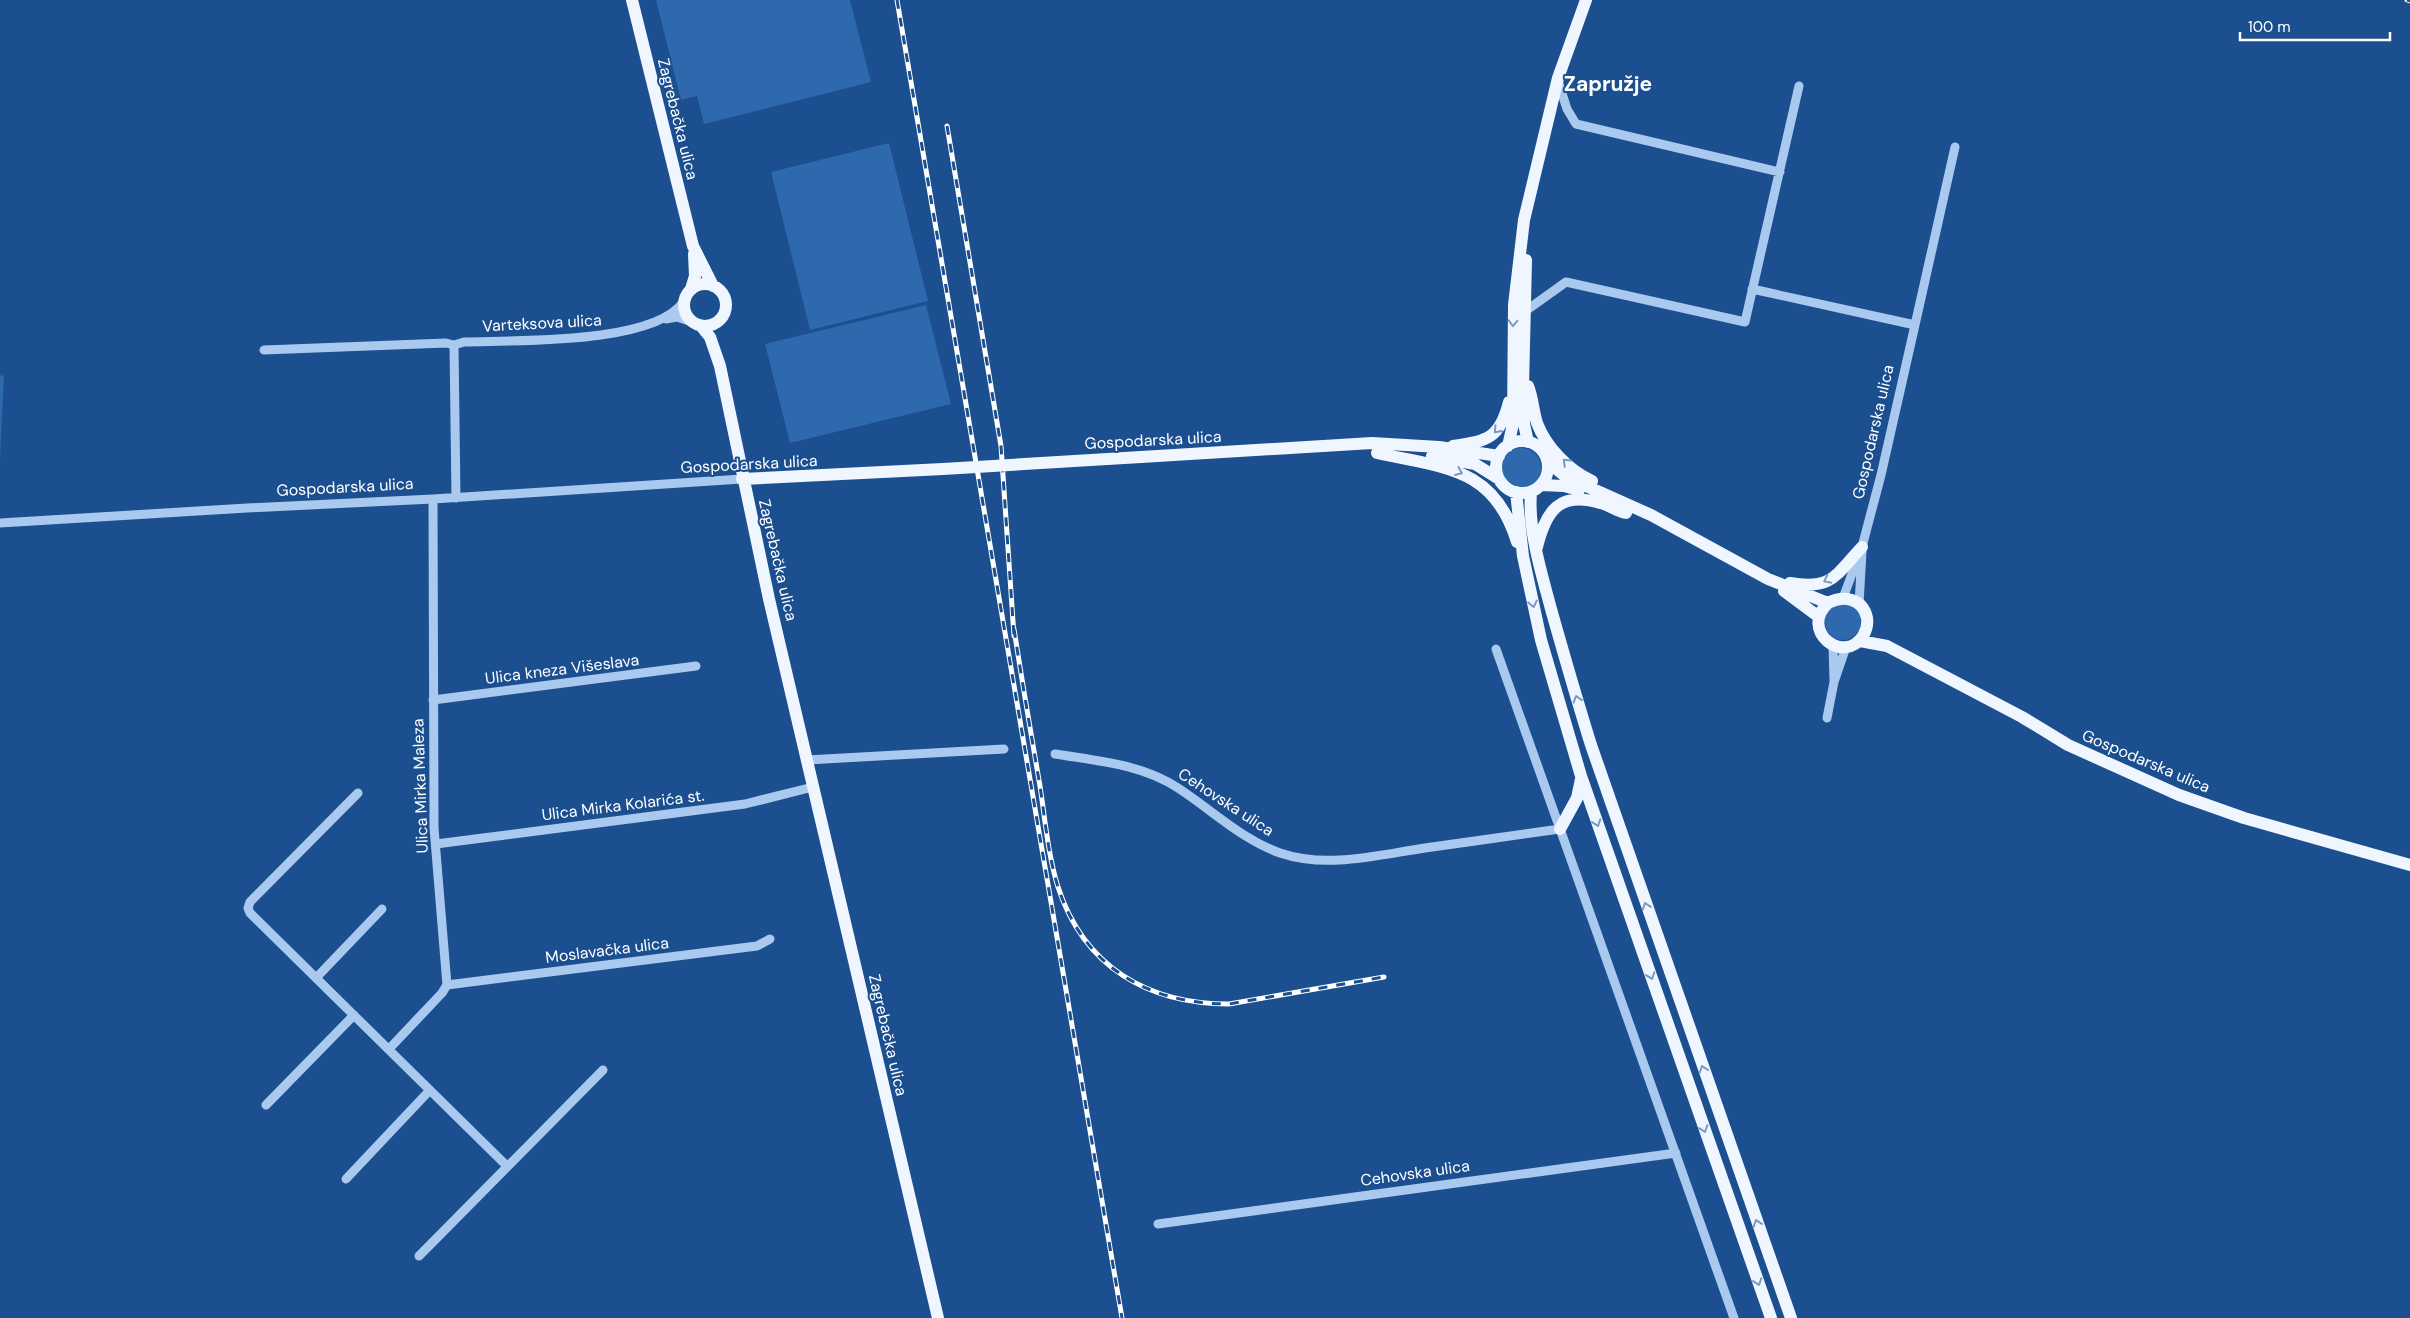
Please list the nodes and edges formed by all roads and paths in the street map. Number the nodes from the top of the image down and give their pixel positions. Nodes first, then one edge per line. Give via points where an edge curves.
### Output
1 (632, 0) edge
2 (1586, 0) edge
3 (1558, 78) junction
4 (1799, 86) dead end
5 (1955, 147) dead end
6 (1780, 172) junction
7 (1530, 198) junction
8 (693, 246) junction
9 (714, 286) junction
10 (691, 289) junction
11 (1752, 289) junction
12 (684, 301) junction
13 (1524, 312) junction
14 (722, 317) junction
15 (660, 319) junction
16 (697, 324) junction
17 (1915, 325) junction
18 (454, 345) junction
19 (264, 350) dead end
20 (720, 366) junction
21 (1524, 372) junction
22 (1512, 385) junction
23 (1528, 442) junction
24 (1345, 446) junction
25 (1508, 446) junction
26 (1439, 448) junction
27 (1377, 453) junction
28 (1499, 456) junction
29 (1548, 462) junction
30 (742, 479) junction
31 (1499, 479) junction
32 (1536, 488) junction
33 (1516, 492) junction
34 (456, 498) junction
35 (433, 499) junction
36 (1622, 503) junction
37 (1651, 515) junction
38 (0, 523) edge
39 (1862, 547) junction
40 (1536, 551) junction
41 (1523, 556) junction
42 (1768, 579) junction
43 (1842, 598) junction
44 (1828, 603) junction
45 (1859, 604) junction
46 (1818, 617) junction
47 (1867, 626) junction
48 (1860, 641) junction
49 (1833, 645) junction
50 (1887, 646) junction
51 (1846, 647) junction
52 (1496, 649) dead end
53 (696, 666) dead end
54 (1834, 682) junction
55 (433, 700) junction
56 (1827, 718) dead end
57 (1004, 749) dead end
58 (1056, 754) dead end
59 (807, 760) junction
60 (1581, 776) junction
61 (813, 787) junction
62 (358, 793) dead end
63 (1560, 829) junction
64 (436, 844) junction
65 (2410, 866) edge
66 (382, 909) dead end
67 (770, 940) dead end
68 (316, 978) junction
69 (447, 985) junction
70 (354, 1015) junction
71 (389, 1049) junction
72 (603, 1070) dead end
73 (430, 1090) junction
74 (266, 1105) dead end
75 (1676, 1152) junction
76 (507, 1166) junction
77 (346, 1179) dead end
78 (1158, 1224) dead end
79 (419, 1256) dead end
80 (938, 1318) edge
81 (1734, 1318) edge
82 (1771, 1318) edge
83 (1791, 1318) edge

1 - 8 main road, Zagrebačka ulica
2 - 3 main road
3 - 6 street via 1567,109 1576,124
3 - 7 main road
4 - 6 street
5 - 17 street, Gospodarska ulica
6 - 11 street
7 - 13 main road
7 -> 22 main road via 1516,275
8 - 9 main road, Zagrebačka ulica
8 - 10 main road, Zagrebačka ulica via 695,276
9 - 10 main road via 702,284
9 - 14 main road, Zagrebačka ulica via 726,300
10 - 12 main road, Zagrebačka ulica
11 - 13 street via 1746,322 1566,282
11 - 17 street
12 - 15 street, Varteksova ulica via 675,312
12 - 16 main road, Zagrebačka ulica via 685,312
13 - 21 main road
14 - 16 main road via 713,325
14 - 20 main road, Zagrebačka ulica via 718,333
15 - 16 street, Varteksova ulica via 677,318
15 - 18 street, Varteksova ulica via 600,337
16 - 20 main road, Zagrebačka ulica via 710,337
17 - 39 street, Gospodarska ulica
18 - 19 street, Varteksova ulica
18 - 34 street
20 - 30 main road, Zagrebačka ulica
21 - 23 main road via 1524,424
37 -> 21 main road via 1624,496 1585,478 1550,446 1536,421
22 - 25 main road via 1514,424
22 -> 26 main road via 1505,417 1494,434 1481,442
23 - 25 main road
23 - 29 main road via 1541,449
24 - 26 main road, Gospodarska ulica via 1396,444
24 - 27 main road
24 - 30 main road, Gospodarska ulica, bridge
25 - 28 main road
26 - 28 main road, Gospodarska ulica
27 - 31 main road via 1463,460 1483,467
27 -> 41 main road via 1444,466 1469,477 1503,510
28 - 31 main road via 1496,464
29 - 32 main road via 1546,478
29 - 36 main road via 1566,478
30 - 34 street, Gospodarska ulica
30 - 59 main road, Zagrebačka ulica
31 - 33 main road via 1509,490
32 - 33 main road
32 - 36 main road via 1564,486
32 - 40 main road via 1530,512
33 - 41 main road
34 - 35 street, Gospodarska ulica
35 - 38 street, Gospodarska ulica
35 - 55 street, Ulica Mirka Maleza
36 - 37 main road
37 - 40 main road via 1623,512 1586,500 1564,502 1546,519
37 - 42 main road
39 -> 42 main road via 1840,573 1827,582 1810,586
39 - 43 street, Gospodarska ulica
39 - 45 street, Gospodarska ulica
83 -> 40 main road via 1591,745 1566,666
41 -> 60 main road via 1541,640
42 - 44 main road
42 - 46 main road
43 - 44 main road
43 - 45 main road
44 - 46 main road
45 - 47 main road, Gospodarska ulica via 1864,610
46 - 49 main road via 1821,634
47 - 48 main road
47 - 50 main road, Gospodarska ulica
48 - 50 main road, Gospodarska ulica
48 - 51 main road
49 - 51 main road
49 - 54 street
50 - 65 main road, Gospodarska ulica via 2068,745 2179,795 2244,818
51 - 54 street
52 - 63 street
53 - 55 street, Ulica kneza Višeslava
54 - 56 street
55 - 64 street, Ulica Mirka Maleza
57 - 59 street
58 - 63 street, Cehovska ulica via 1136,768 1178,788 1262,845 1302,858 1345,860
59 - 61 main road, Zagrebačka ulica
60 - 63 main road via 1577,798
60 -> 82 main road
61 - 64 street, Ulica Mirka Kolarića st. via 744,804
61 - 80 main road, Zagrebačka ulica
62 - 68 street via 248,905 250,913
63 - 75 street
64 - 69 street, Ulica Mirka Maleza
66 - 68 street
67 - 69 street, Moslavačka ulica via 757,946
68 - 70 street
69 - 71 street
70 - 71 street
70 - 74 street
71 - 73 street
72 - 76 street
73 - 76 street
73 - 77 street
75 - 78 street, Cehovska ulica
75 - 81 street
76 - 79 street

